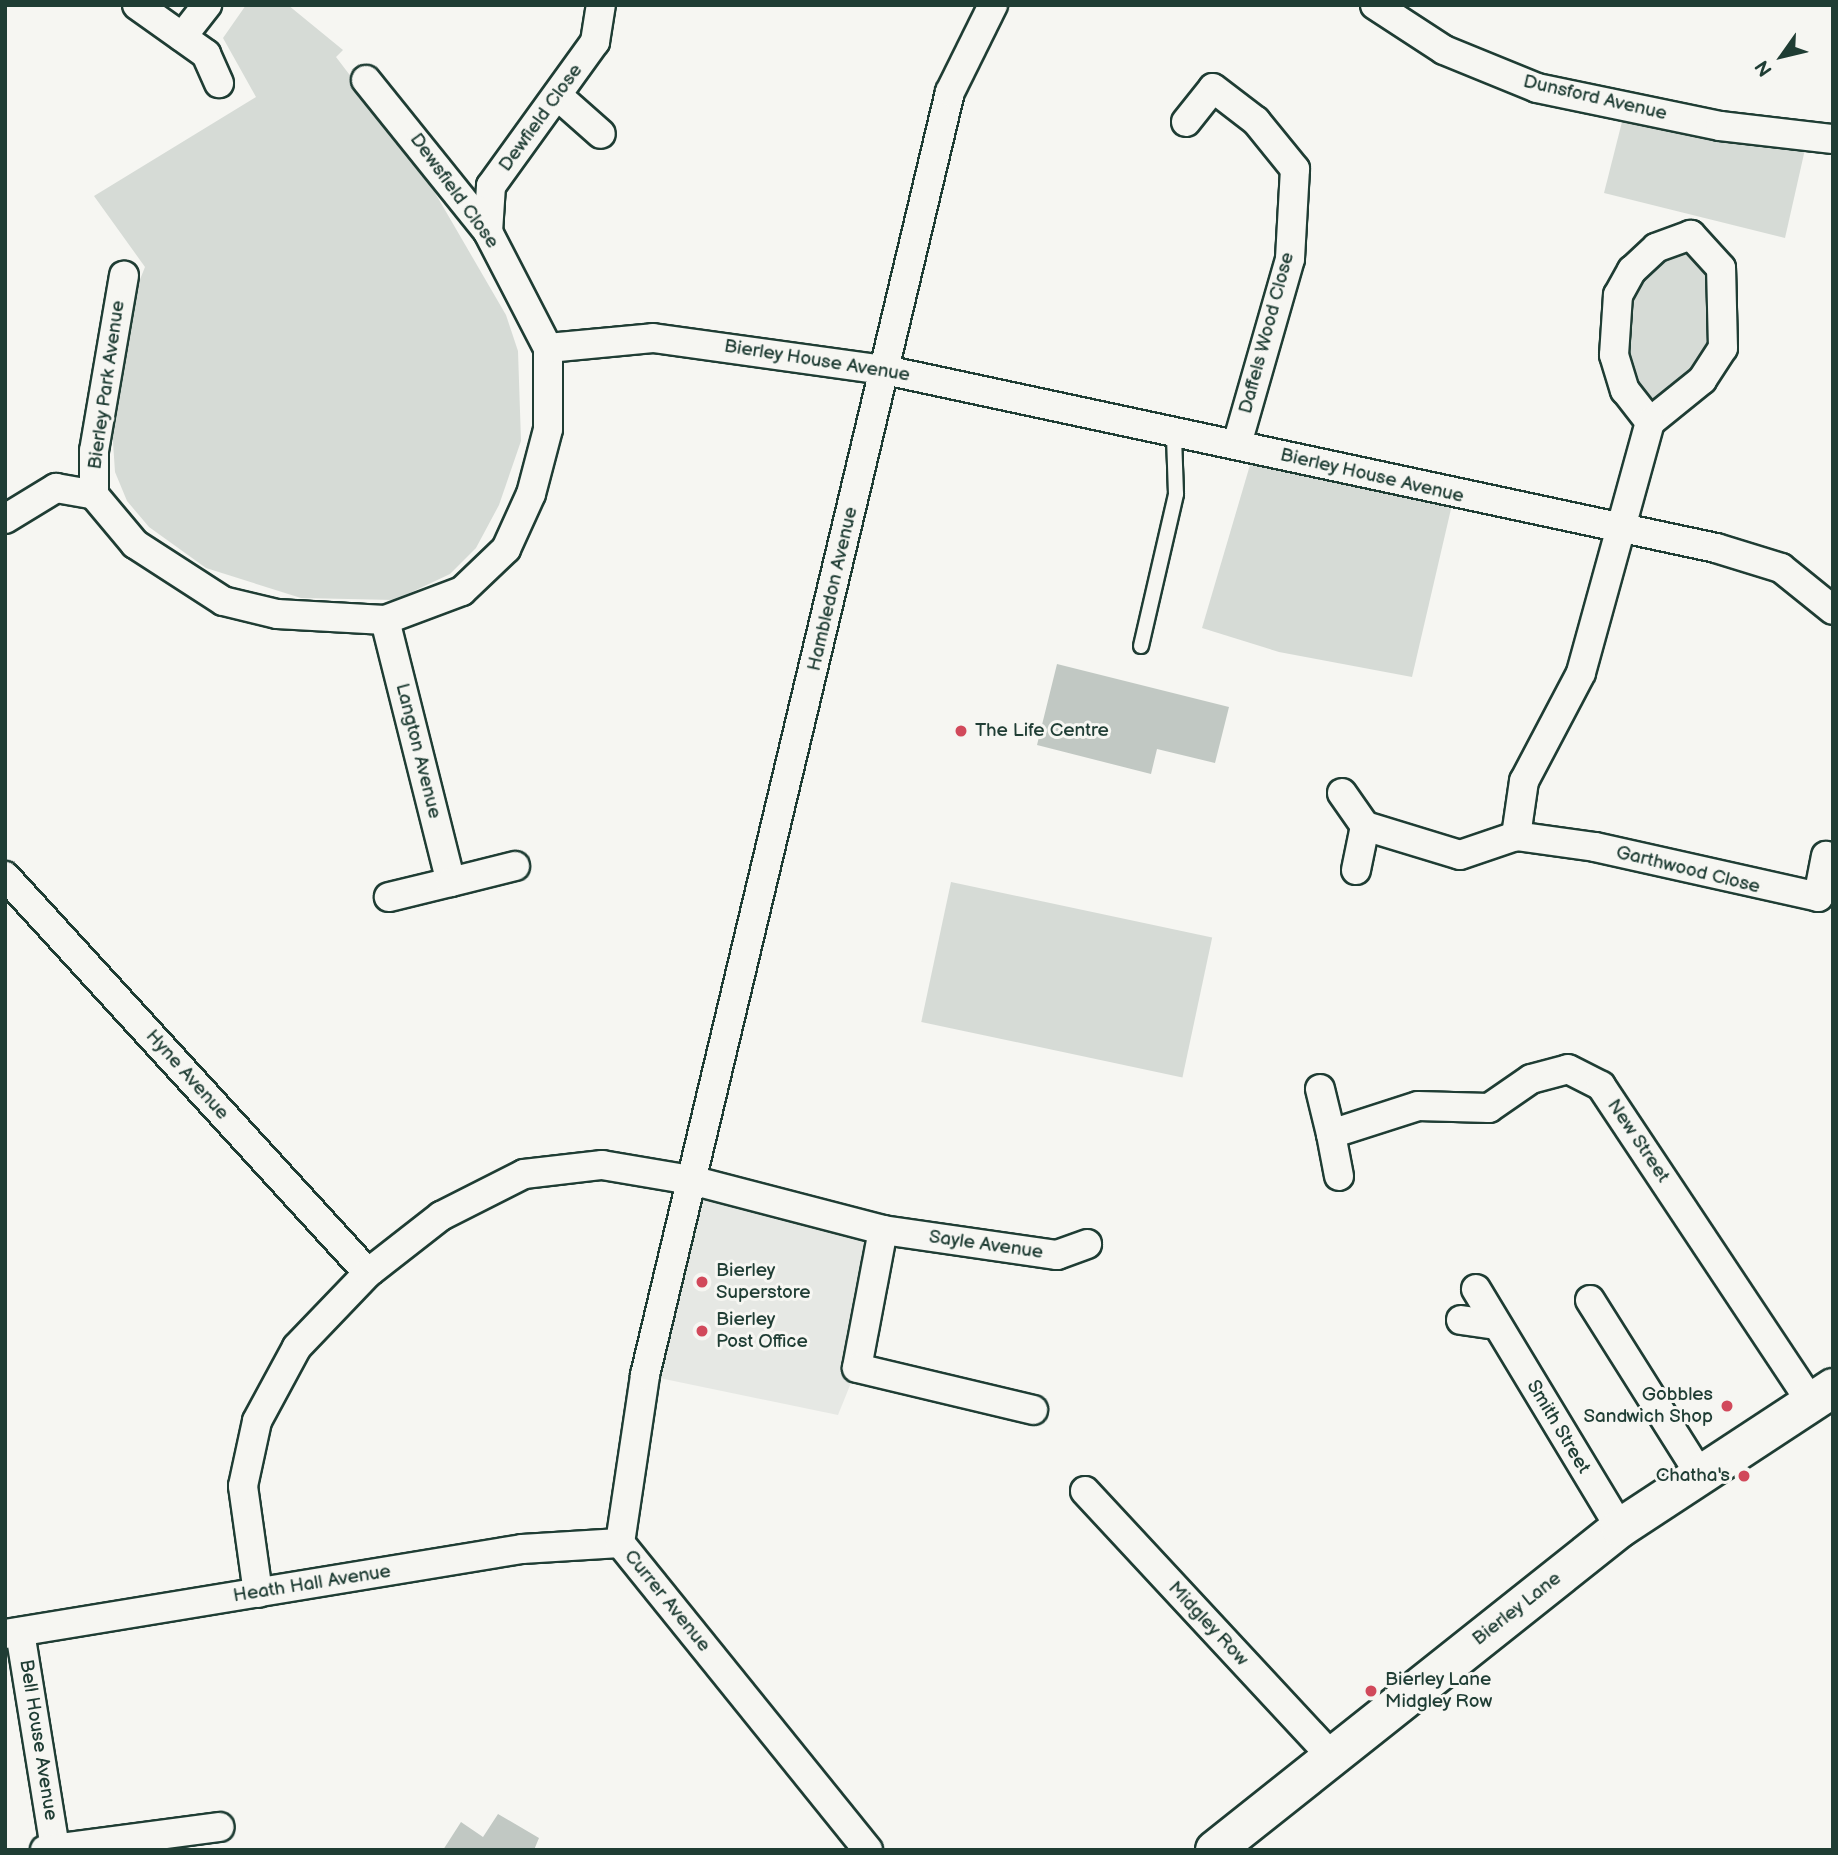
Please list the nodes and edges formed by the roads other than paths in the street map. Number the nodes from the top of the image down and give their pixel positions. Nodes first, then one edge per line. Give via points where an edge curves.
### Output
1 (136, 5) edge
2 (207, 5) edge
3 (601, 5) edge
4 (993, 5) edge
5 (1375, 5) edge
6 (182, 37) junction
7 (366, 80) dead end
8 (219, 83) dead end
9 (558, 96) junction
10 (1186, 122) dead end
11 (601, 134) dead end
12 (1833, 139) edge
13 (488, 232) junction
14 (124, 276) dead end
15 (548, 348) junction
16 (885, 370) junction
17 (1650, 422) junction
18 (1174, 437) junction
19 (1237, 444) junction
20 (94, 495) junction
21 (5, 519) edge
22 (1618, 527) junction
23 (1833, 610) edge
24 (384, 620) junction
25 (1141, 646) dead end
26 (1342, 793) dead end
27 (1365, 826) junction
28 (1516, 836) junction
29 (1826, 856) dead end
30 (515, 866) dead end
31 (1356, 870) dead end
32 (5, 876) edge
33 (451, 882) junction
34 (389, 897) dead end
35 (1320, 1089) dead end
36 (1331, 1134) junction
37 (1339, 1176) dead end
38 (691, 1180) junction
39 (883, 1230) junction
40 (1087, 1244) dead end
41 (368, 1273) junction
42 (1476, 1289) dead end
43 (1590, 1300) dead end
44 (1461, 1320) dead end
45 (1496, 1325) junction
46 (1826, 1394) edge
47 (1033, 1410) dead end
48 (1700, 1475) junction
49 (1085, 1492) dead end
50 (1620, 1528) junction
51 (621, 1543) junction
52 (258, 1593) junction
53 (13, 1633) edge
54 (1331, 1756) junction
55 (219, 1827) dead end
56 (50, 1849) edge
57 (868, 1850) edge
58 (1215, 1850) edge

1 - 6 street
2 - 6 street
3 - 9 street, Dewfield Close via 596,42
4 - 16 street, Hambledon Avenue via 950,92
5 - 12 street, Dunsford Avenue via 1444,50 1537,88 1720,126
6 - 8 street via 206,54
7 - 13 street, Dewsfield Close
9 - 11 street
9 - 13 street, Dewfield Close via 491,186
10 - 19 street, Daffels Wood Close via 1213,88 1256,121 1295,169 1290,259
13 - 15 street, Dewsfield Close
14 - 20 street, Bierley Park Avenue via 94,451
15 - 16 street, Bierley House Avenue via 653,338
15 - 24 street via 548,429 531,494 506,549 462,591
16 - 18 street, Bierley House Avenue
16 - 38 street, Hambledon Avenue
17 - 17 street via 1625,390 1614,355 1618,295 1632,270 1656,248 1691,235 1721,268 1723,348 1702,380
17 - 22 street
18 - 19 street, Bierley House Avenue
18 - 25 lane via 1176,494
19 - 22 street, Bierley House Avenue
20 - 21 street via 56,488
20 - 24 street via 135,544 223,601 288,615
22 - 23 street, Bierley House Avenue via 1781,568
22 - 28 street via 1581,673 1524,781
24 - 33 street, Langton Avenue
26 - 27 street
27 - 28 street, Garthwood Close via 1460,855
27 - 31 street
28 - 29 street, Garthwood Close via 1595,847 1818,897
30 - 33 street
32 - 41 street, Hyne Avenue
33 - 34 street
35 - 36 street
36 - 37 street
36 - 46 street, New Street via 1419,1105 1489,1108 1531,1079 1568,1069 1601,1086
38 - 39 street, Sayle Avenue
38 - 41 street, Sayle Avenue via 601,1165 524,1174 441,1216
38 - 51 street, Currer Avenue via 645,1376
39 - 40 street, Sayle Avenue via 1056,1255
39 - 47 street via 853,1378
41 - 52 street, Sayle Avenue via 297,1347 257,1421 243,1486
42 - 45 street, Smith Street
43 - 48 street
44 - 45 street
45 - 50 street, Smith Street
46 - 48 street, Bierley Lane
48 - 50 street, Bierley Lane
49 - 54 street, Midgley Row
50 - 54 street, Bierley Lane
51 - 52 street, Heath Hall Avenue via 522,1549
51 - 57 street, Currer Avenue
52 - 53 street, Heath Hall Avenue
53 - 56 street, Bell House Avenue
54 - 58 street, Bierley Lane
55 - 56 street, Bell House Avenue

